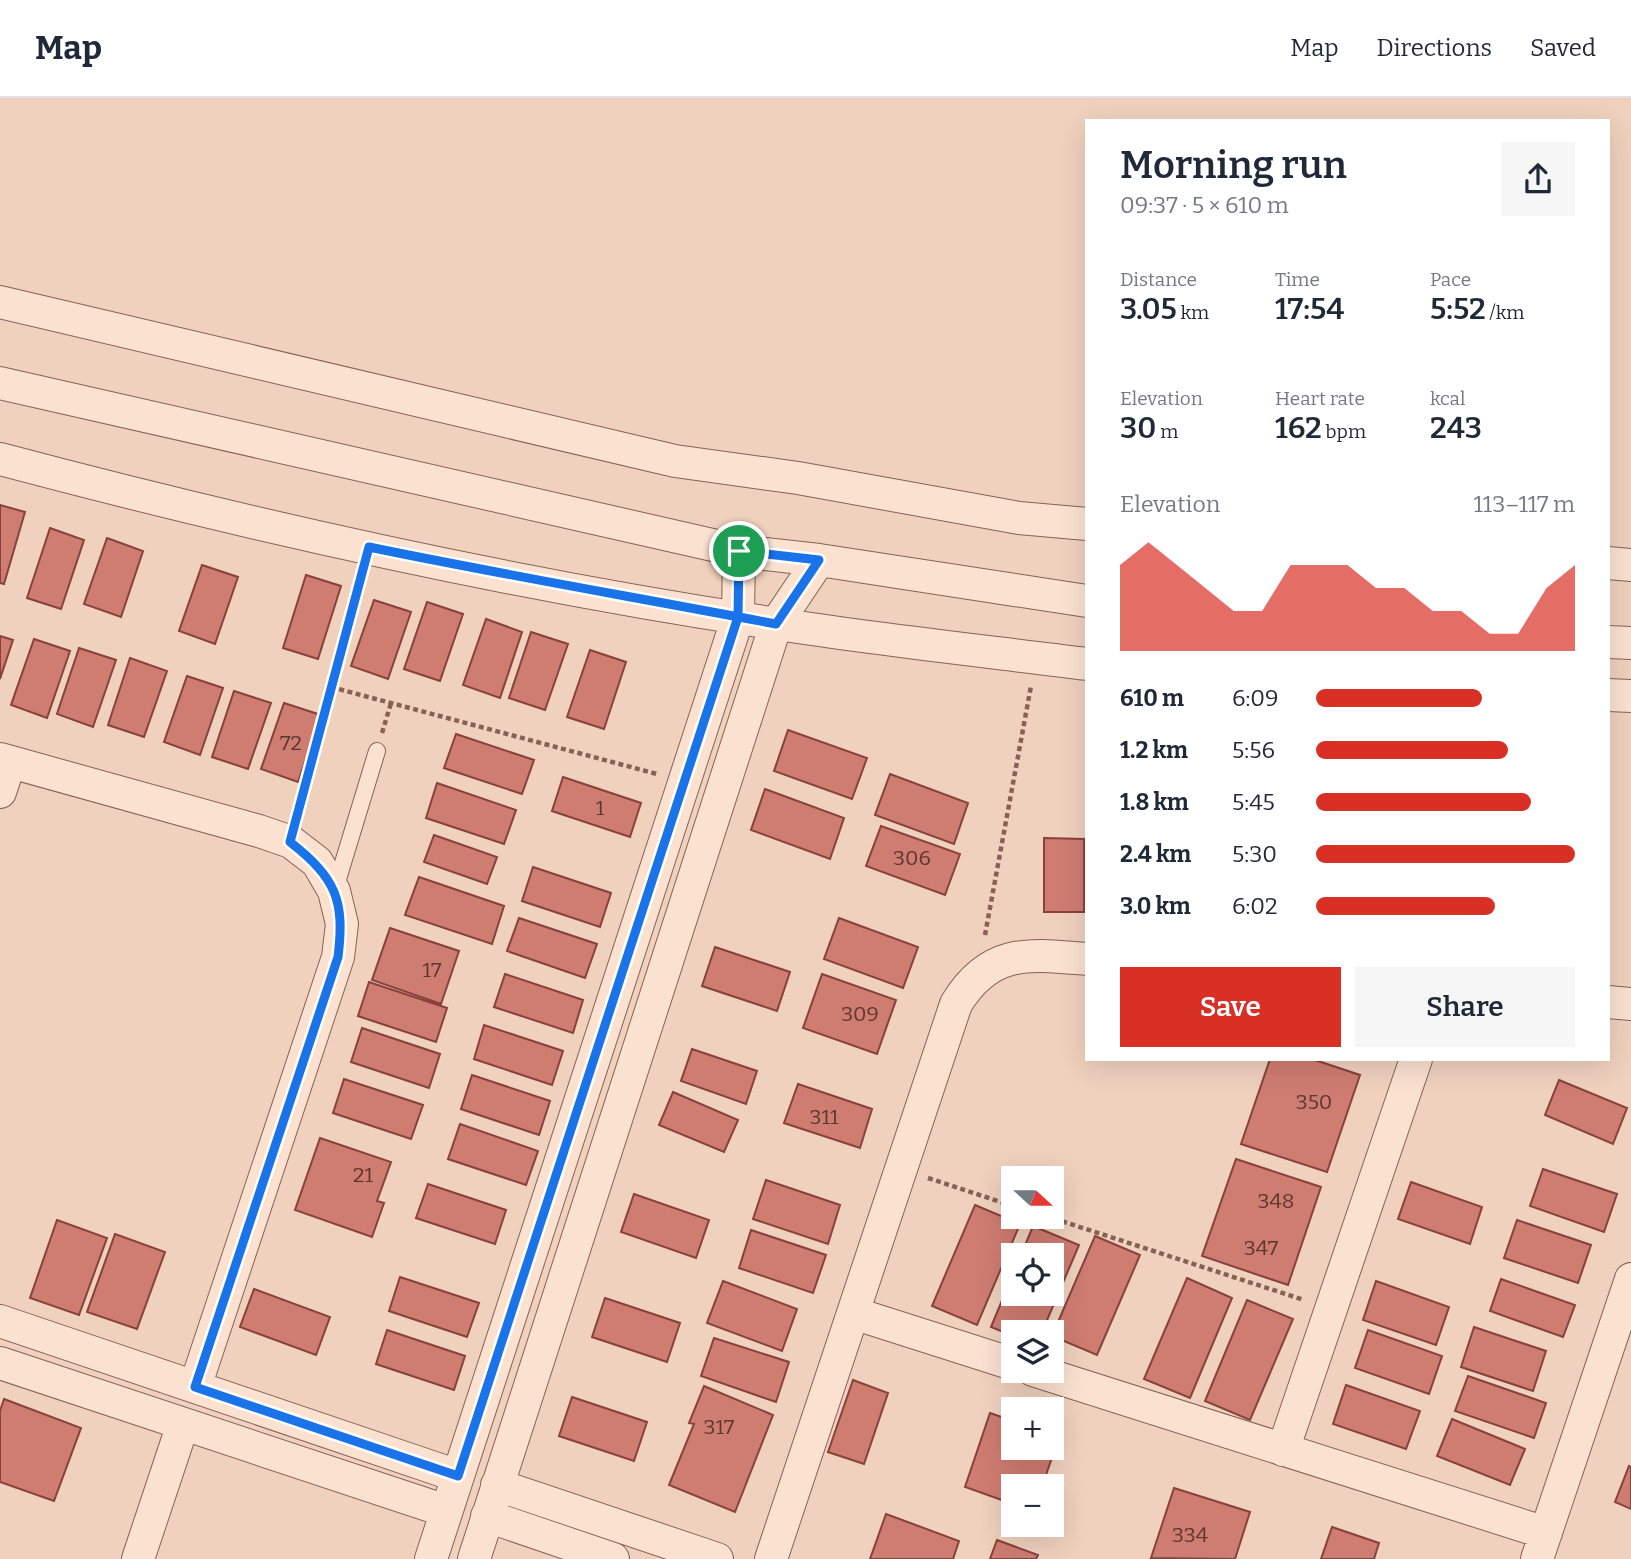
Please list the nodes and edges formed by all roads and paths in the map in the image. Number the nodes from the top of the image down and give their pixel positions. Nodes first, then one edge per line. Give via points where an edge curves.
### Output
1 (0, 302) edge
2 (0, 383) edge
3 (0, 459) edge
4 (1085, 524) edge
5 (369, 547) junction
6 (739, 551) junction
7 (819, 560) junction
8 (1610, 563) edge
9 (1631, 565) edge
10 (1085, 601) edge
11 (738, 617) junction
12 (776, 624) junction
13 (1610, 642) edge
14 (1631, 643) edge
15 (1036, 657) junction
16 (1085, 664) edge
17 (331, 687) junction
18 (1610, 695) edge
19 (1631, 696) edge
20 (377, 751) dead end
21 (5, 760) edge
22 (685, 781) junction
23 (0, 792) edge
24 (290, 842) junction
25 (334, 891) junction
26 (1085, 958) edge
27 (977, 975) junction
28 (1610, 1002) edge
29 (1631, 1004) edge
30 (1415, 1061) edge
31 (902, 1170) junction
32 (1001, 1202) edge
33 (1064, 1222) edge
34 (1631, 1279) edge
35 (1331, 1309) junction
36 (853, 1313) junction
37 (0, 1321) edge
38 (1001, 1360) edge
39 (0, 1363) edge
40 (1064, 1380) edge
41 (195, 1387) junction
42 (183, 1424) junction
43 (1283, 1450) junction
44 (458, 1476) junction
45 (498, 1485) junction
46 (446, 1511) junction
47 (487, 1516) junction
48 (1542, 1546) edge
49 (138, 1559) edge
50 (431, 1559) edge
51 (474, 1559) edge
52 (613, 1559) edge
53 (717, 1559) edge
54 (771, 1559) edge

1 - 4 street via 675,461 1018,518
2 - 6 street
3 - 5 street
5 - 11 street
5 - 17 path
6 - 7 street
6 - 11 street
7 - 10 street
7 - 12 street
8 - 9 street
11 - 12 street
11 - 22 street
12 - 15 street
12 - 45 street
13 - 14 street
15 - 16 street
15 - 27 path
17 - 22 path
17 - 24 path
18 - 19 street
20 - 25 lane
21 - 23 street
21 - 24 street
22 - 44 street
24 - 25 street via 317,862
25 - 41 street via 342,924 338,957
26 - 27 street via 1027,954
27 - 31 street via 956,1004
28 - 29 street
30 - 35 street
31 - 32 path
31 - 36 street
33 - 35 path
34 - 48 street
35 - 43 street
36 - 38 street
36 - 54 street
37 - 41 street
39 - 42 street
40 - 43 street
41 - 44 street
42 - 46 street
42 - 49 street
43 - 48 street
44 - 46 street
45 - 47 street
45 - 53 street
46 - 50 street
47 - 51 street
47 - 52 street

